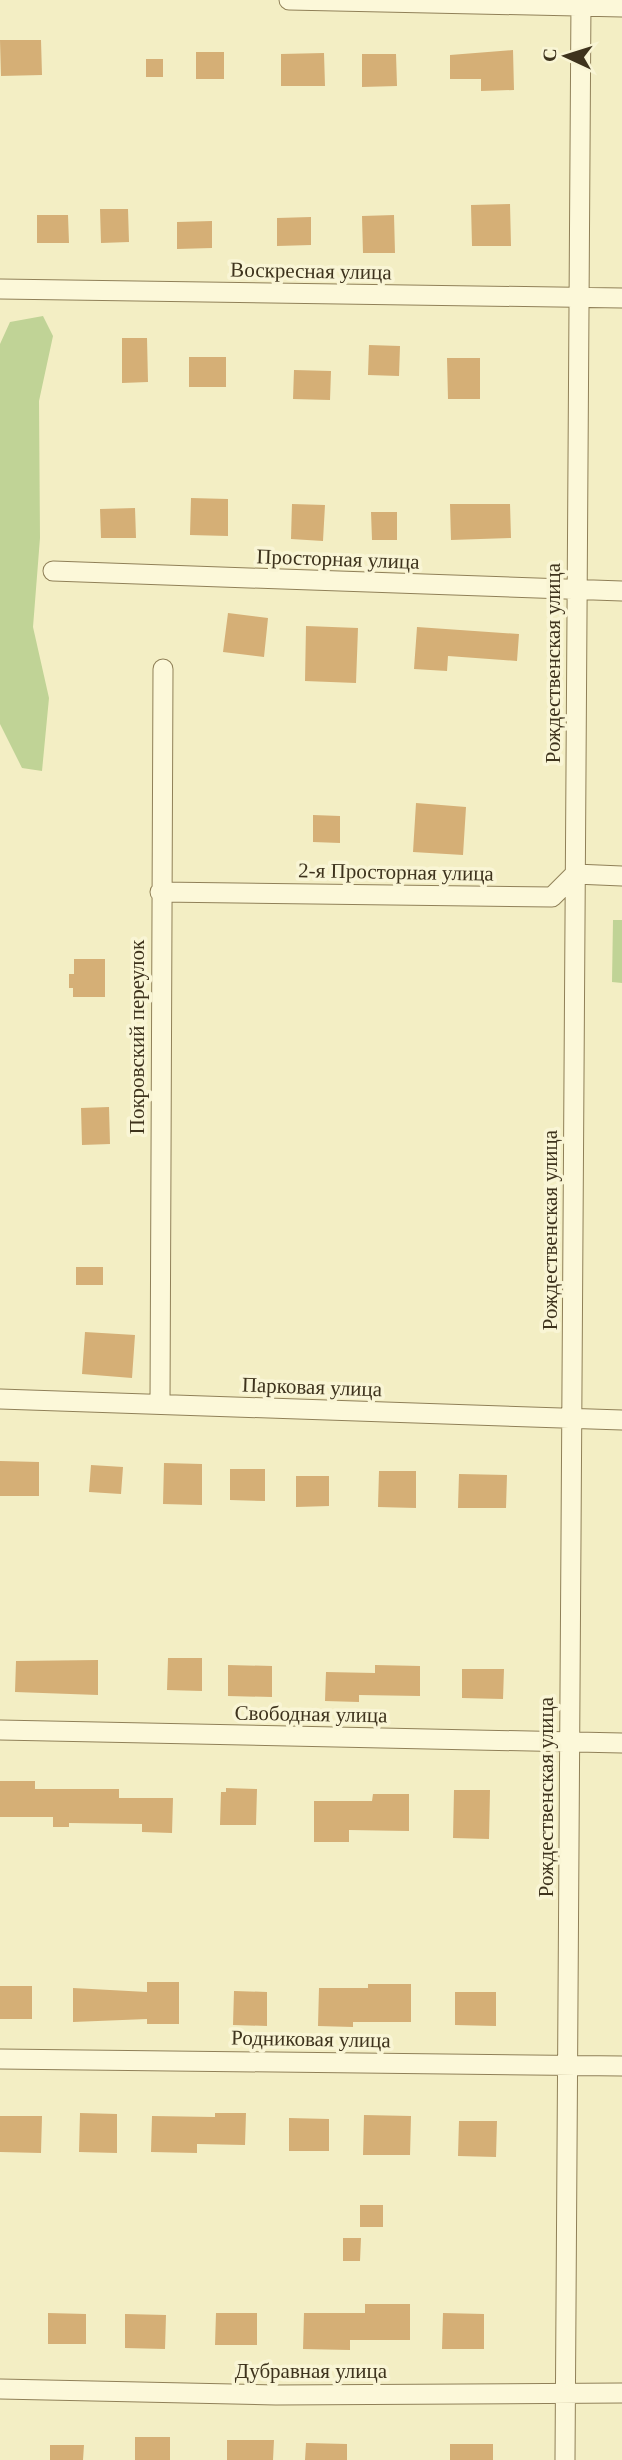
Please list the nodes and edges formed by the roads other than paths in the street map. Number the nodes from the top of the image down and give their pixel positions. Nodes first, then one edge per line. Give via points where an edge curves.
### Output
1 (289, 0) edge
2 (581, 3) edge
3 (622, 7) edge
4 (0, 289) edge
5 (580, 298) junction
6 (622, 298) edge
7 (53, 571) dead end
8 (576, 591) junction
9 (622, 591) edge
10 (163, 669) dead end
11 (575, 874) junction
12 (622, 876) edge
13 (160, 892) junction
14 (0, 1399) edge
15 (160, 1404) junction
16 (571, 1419) junction
17 (622, 1420) edge
18 (0, 1730) edge
19 (569, 1742) junction
20 (622, 1743) edge
21 (0, 2059) edge
22 (567, 2065) junction
23 (622, 2066) edge
24 (0, 2389) edge
25 (565, 2392) junction
26 (622, 2393) edge
27 (565, 2460) edge

1 - 2 street
2 - 3 street
2 - 5 street, Рождественская улица
4 - 5 street, Воскресная улица
5 - 6 street, Воскресная улица
5 - 8 street, Рождественская улица
7 - 8 street, Просторная улица
8 - 9 street, Просторная улица
8 - 11 street, Рождественская улица
10 - 13 street, Покровский переулок
11 - 12 street
11 - 13 street, 2-я Просторная улица via 552,897
11 - 16 street, Рождественская улица
13 - 15 street, Покровский переулок
14 - 15 street, Парковая улица
15 - 16 street, Парковая улица
16 - 17 street, Парковая улица
16 - 19 street, Рождественская улица
18 - 19 street, Свободная улица
19 - 20 street, Свободная улица
19 - 22 street, Рождественская улица
21 - 22 street, Родниковая улица
22 - 23 street, Родниковая улица
22 - 25 street, Рождественская улица
24 - 25 street, Дубравная улица via 276,2395
25 - 26 street, Дубравная улица
25 - 27 street, Рождественская улица

